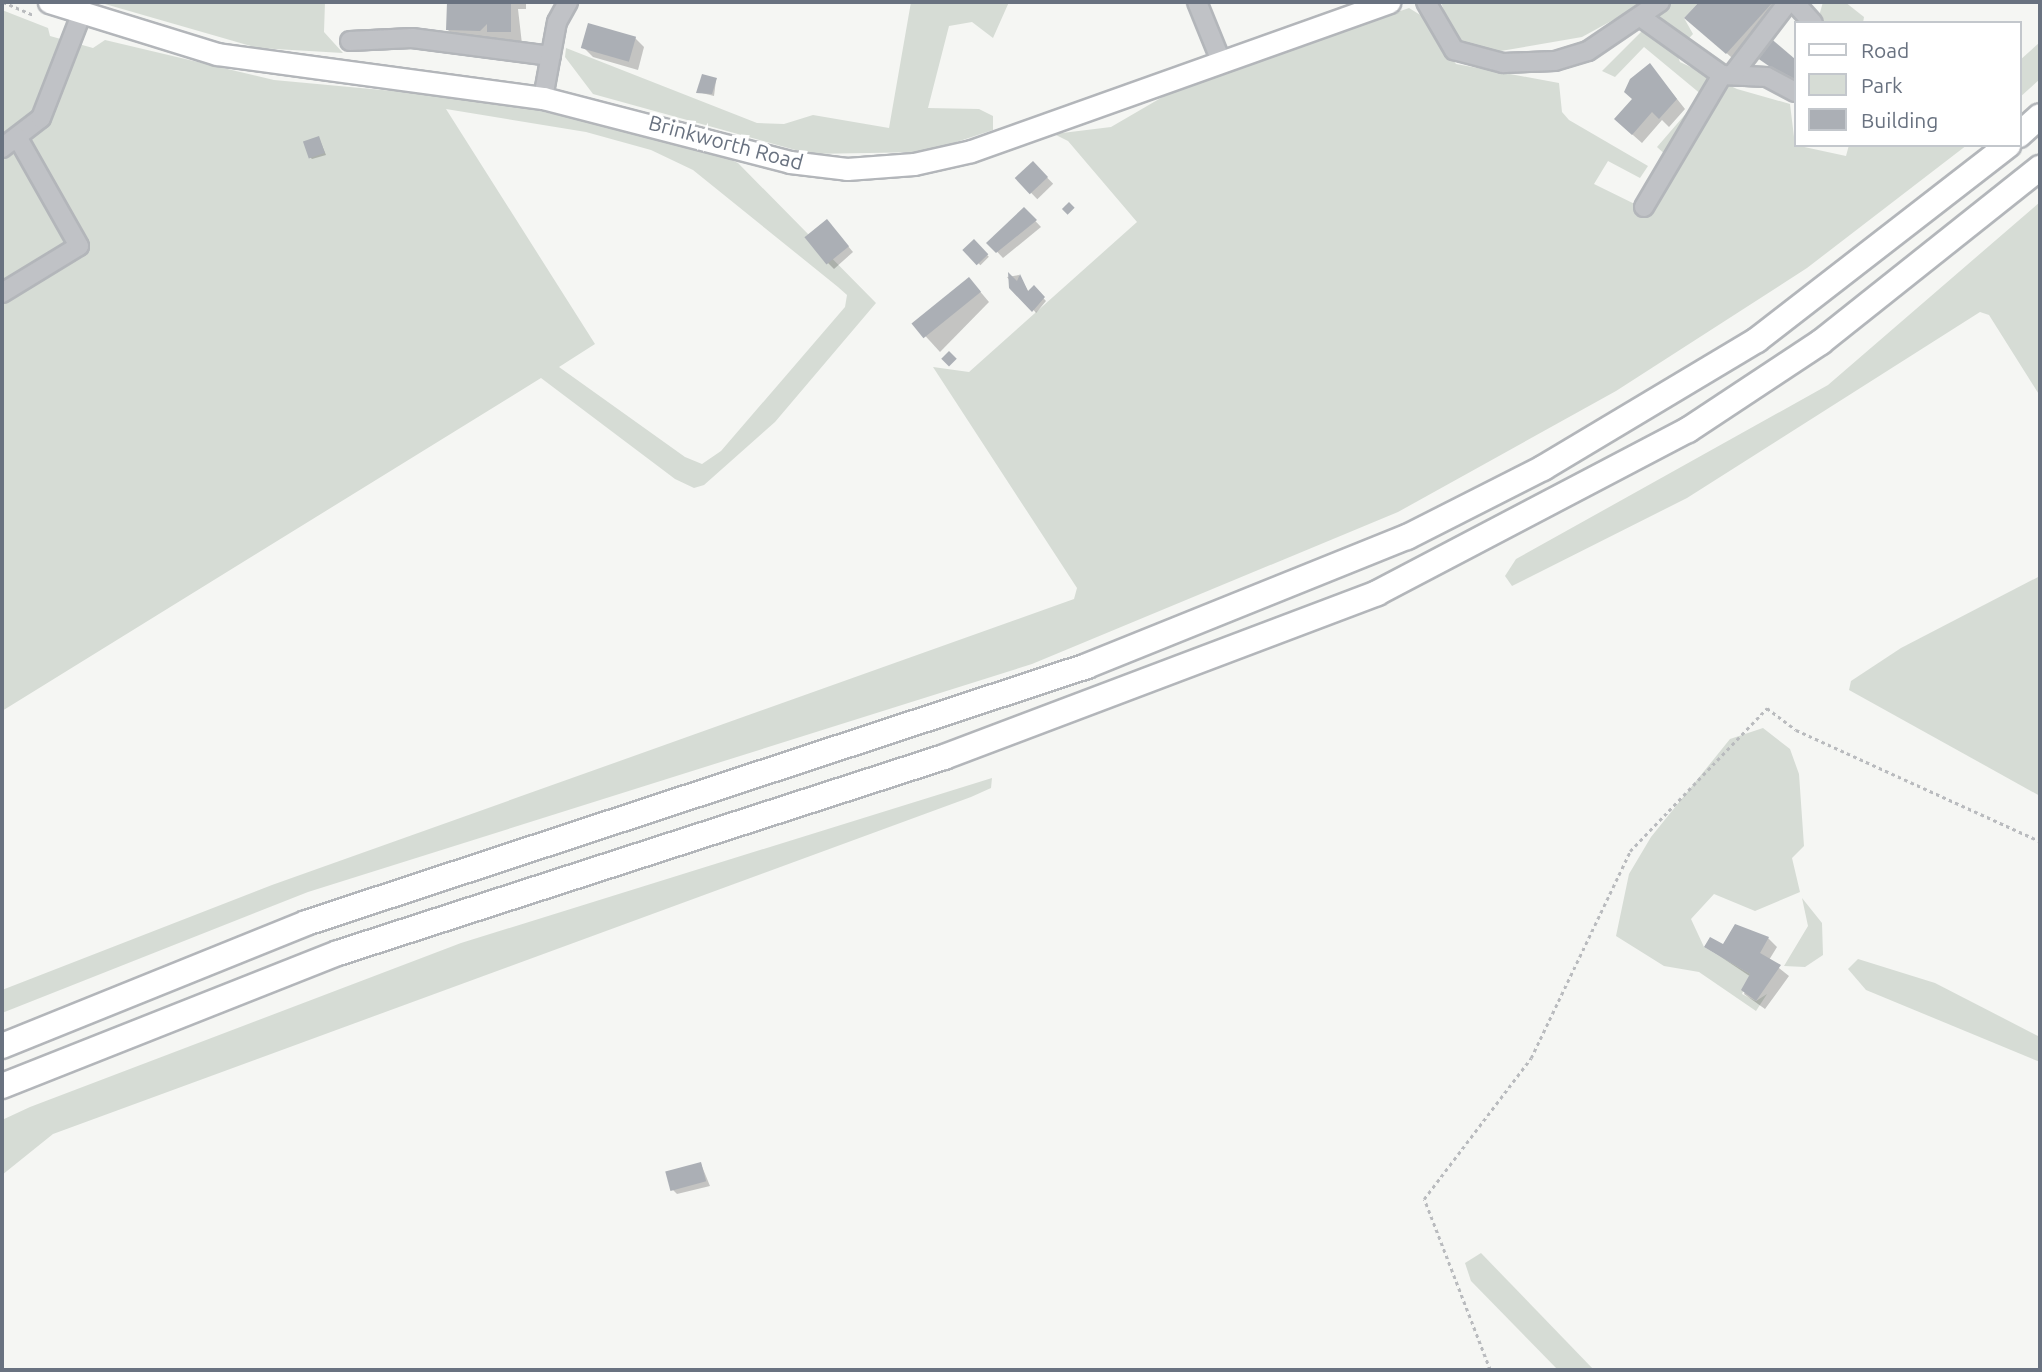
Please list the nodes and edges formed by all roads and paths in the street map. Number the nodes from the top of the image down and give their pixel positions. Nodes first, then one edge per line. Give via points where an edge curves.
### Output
1 (3, 2) edge
2 (568, 2) edge
3 (1197, 2) edge
4 (1389, 2) edge
5 (1426, 2) edge
6 (1660, 2) edge
7 (1788, 2) edge
8 (1794, 2) edge
9 (48, 11) edge
10 (81, 15) junction
11 (1642, 18) junction
12 (1811, 21) edge
13 (350, 41) dead end
14 (551, 56) junction
15 (1221, 61) junction
16 (1727, 75) junction
17 (1794, 91) edge
18 (543, 97) junction
19 (2040, 116) edge
20 (2021, 133) edge
21 (10, 143) edge
22 (2005, 147) edge
23 (2040, 168) edge
24 (1644, 207) dead end
25 (2, 293) edge
26 (2040, 841) edge
27 (2, 1046) edge
28 (2, 1086) edge
29 (1490, 1370) edge

1 - 9 path
2 - 14 street
3 - 15 street
4 - 15 main road, Brinkworth Road
5 - 11 street via 1454,50 1503,63 1555,61 1588,51
6 - 11 street
7 - 16 street
8 - 12 street
9 - 10 main road, Brinkworth Road
10 - 18 main road, Brinkworth Road via 265,63
10 - 21 street via 41,118
11 - 16 street
13 - 14 street via 412,38
14 - 18 street
15 - 18 main road, Brinkworth Road via 971,150 886,168 790,162
16 - 17 street via 1767,77
16 - 24 street
19 - 20 highway
21 - 25 street via 79,246
22 - 27 highway via 1757,340 1542,468 1407,537 1100,662 306,923
23 - 28 highway via 1821,342 1688,430 1377,593 944,757 338,953
26 - 29 path via 1796,730 1767,708 1630,851 1531,1058 1424,1199

